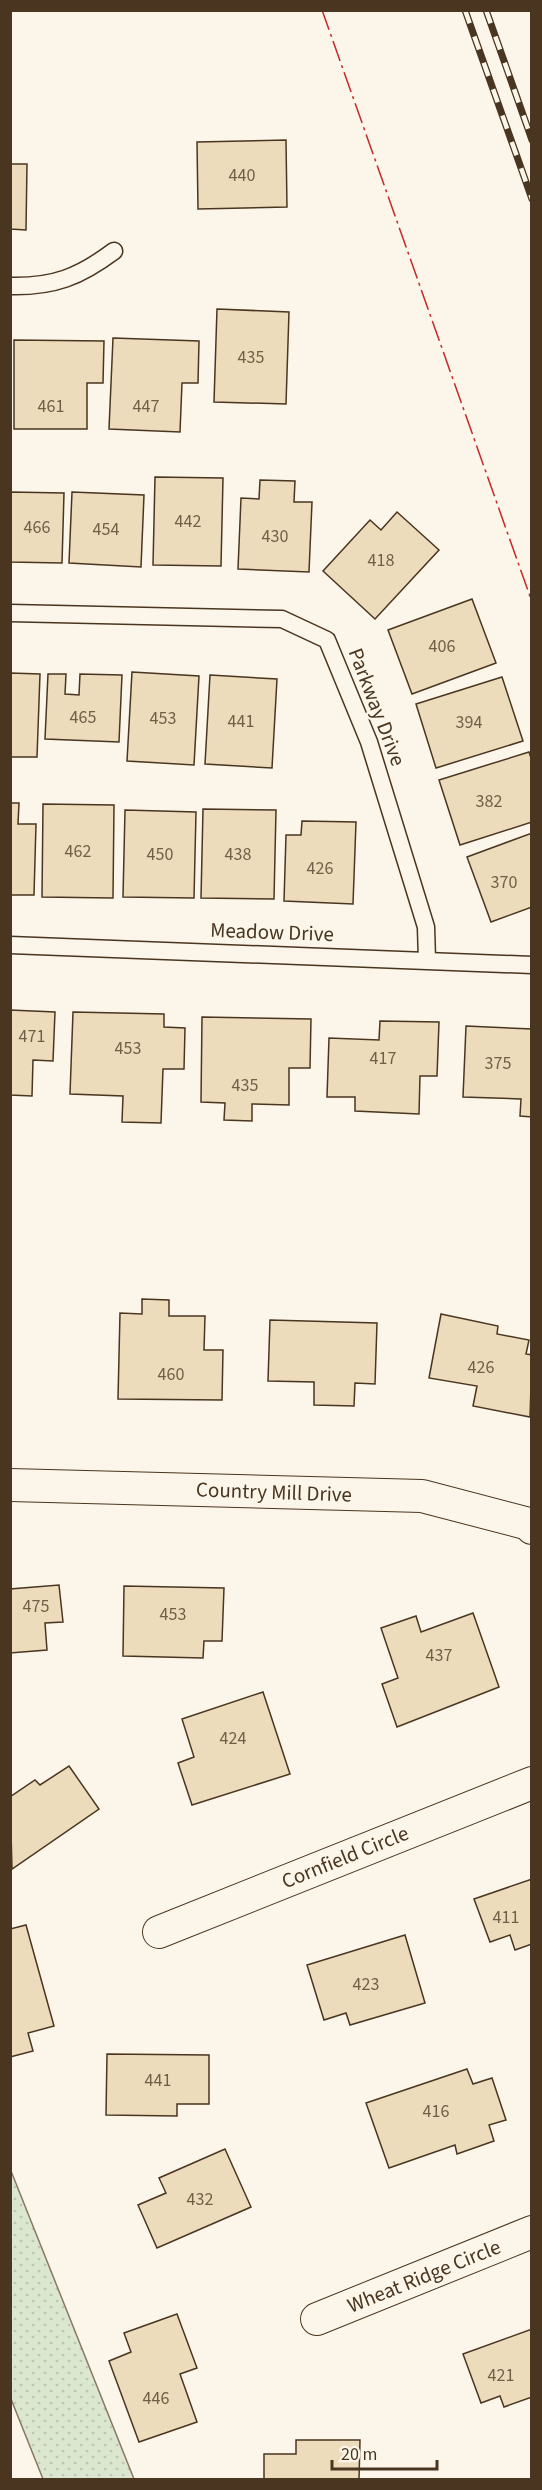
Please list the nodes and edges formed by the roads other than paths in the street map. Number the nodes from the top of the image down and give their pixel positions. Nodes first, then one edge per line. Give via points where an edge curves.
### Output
1 (114, 251) dead end
2 (10, 286) edge
3 (10, 613) edge
4 (10, 945) edge
5 (427, 960) junction
6 (531, 965) edge
7 (10, 1485) edge
8 (531, 1528) edge
9 (531, 1783) edge
10 (159, 1932) dead end
11 (531, 2232) edge
12 (317, 2319) dead end

1 - 2 lane via 85,272 37,286
3 - 5 lane, Parkway Drive via 282,619 327,640 369,742 426,927
4 - 5 lane, Meadow Drive
5 - 6 lane, Meadow Drive
7 - 8 street, Country Mill Drive via 422,1496 529,1524
9 - 10 street, Cornfield Circle
11 - 12 street, Wheat Ridge Circle

